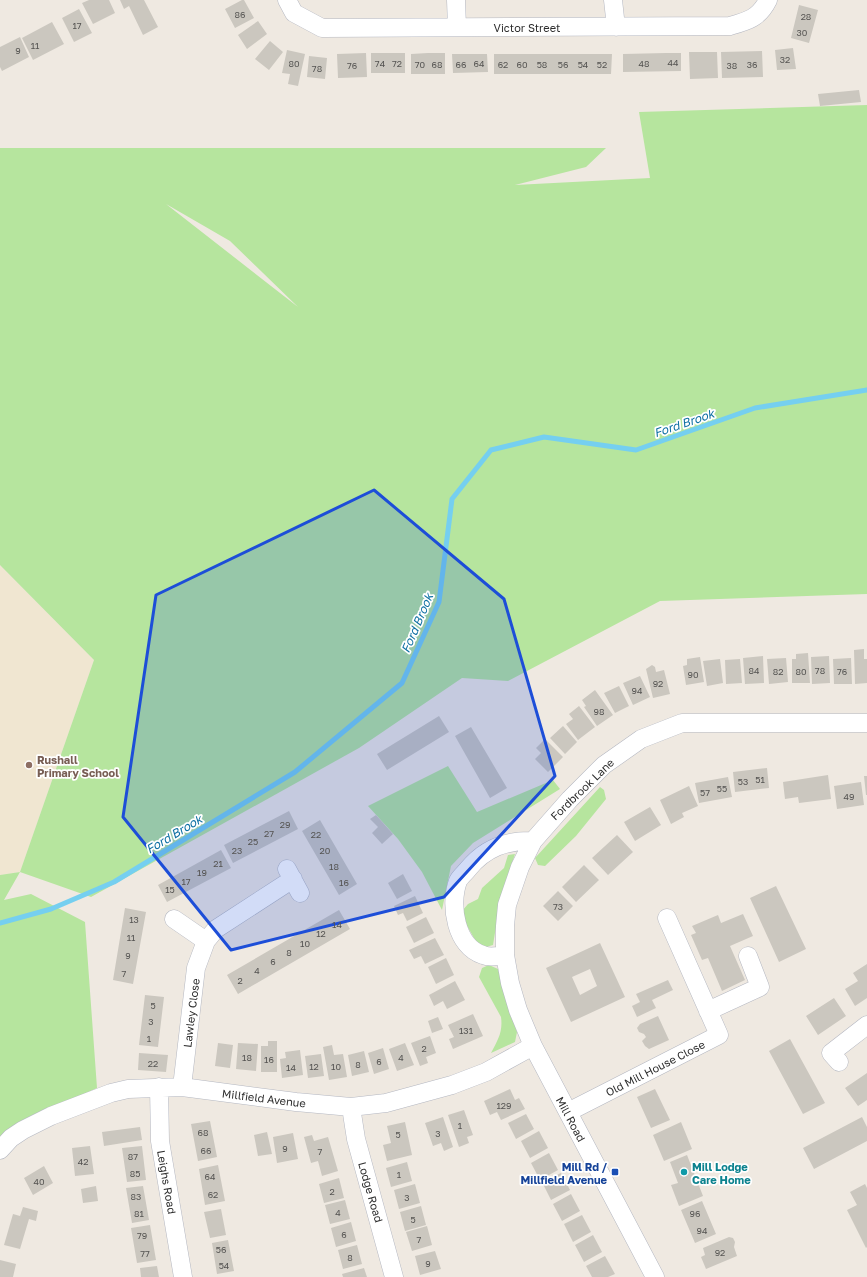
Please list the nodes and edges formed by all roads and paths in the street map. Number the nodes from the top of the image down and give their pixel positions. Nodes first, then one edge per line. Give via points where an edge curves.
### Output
1 (287, 0) edge
2 (456, 0) edge
3 (613, 0) edge
4 (768, 0) edge
5 (457, 27) junction
6 (616, 27) junction
7 (867, 723) edge
8 (533, 841) junction
9 (293, 880) dead end
10 (667, 918) dead end
11 (174, 919) dead end
12 (505, 926) joint
13 (206, 941) junction
14 (504, 955) junction
15 (748, 956) dead end
16 (708, 1011) junction
17 (867, 1025) edge
18 (533, 1046) junction
19 (839, 1062) dead end
20 (159, 1087) junction
21 (182, 1087) junction
22 (351, 1107) junction
23 (568, 1112) junction
24 (0, 1150) edge
25 (183, 1277) edge
26 (394, 1277) edge
27 (655, 1277) edge

1 - 5 street, Victor Street via 294,13 322,28
2 - 5 street
3 - 6 street
4 - 6 street, Victor Street via 764,8 750,20 730,26
5 - 6 street, Victor Street
7 - 8 street, Fordbrook Lane via 682,723 641,739 604,765
8 - 12 street, Fordbrook Lane via 507,905
8 - 14 street via 505,843 493,849 477,858 459,880 455,898 455,918 462,937 470,949 482,955
9 - 13 street, Lawley Close via 216,929
10 - 16 street, Old Mill House Close
11 - 13 street
12 - 14 street, Mill Road
13 - 21 street, Lawley Close via 196,968
14 - 18 street, Mill Road via 518,1010
15 - 16 street via 760,987
16 - 23 street, Old Mill House Close via 719,1035
17 - 19 street via 831,1053
18 - 22 street, Millfield Avenue via 486,1072 452,1085 386,1104
18 - 23 street, Mill Road
20 - 21 street, Millfield Avenue
20 - 24 street, Millfield Avenue via 110,1093 51,1116 23,1130
20 - 25 street, Leighs Road via 160,1141
21 - 22 street, Millfield Avenue
22 - 26 street, Lodge Road via 356,1139
23 - 27 street, Mill Road

